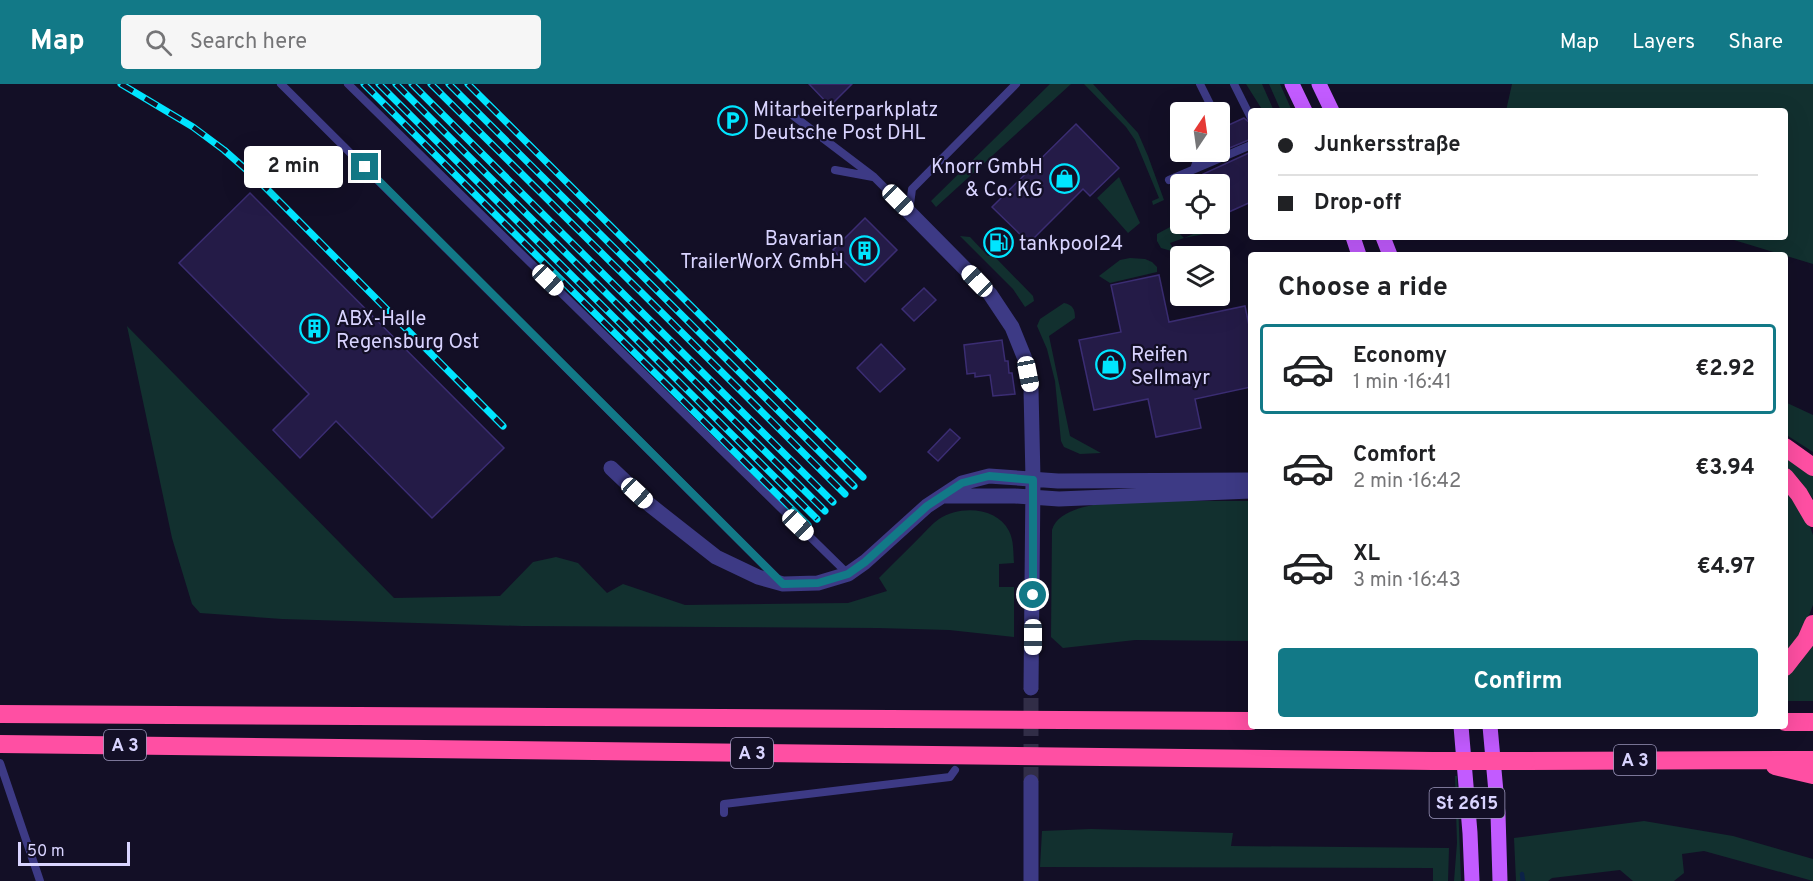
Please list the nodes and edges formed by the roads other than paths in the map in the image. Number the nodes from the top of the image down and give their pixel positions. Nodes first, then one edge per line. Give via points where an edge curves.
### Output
1 (281, 84) edge
2 (348, 84) edge
3 (1016, 84) edge
4 (1200, 84) edge
5 (1234, 84) edge
6 (1292, 84) edge
7 (1319, 84) edge
8 (1209, 102) edge
9 (783, 108) dead end
10 (1304, 108) edge
11 (1331, 108) edge
12 (1248, 112) edge
13 (1248, 146) edge
14 (1196, 162) edge
15 (1194, 169) junction
16 (835, 170) dead end
17 (874, 177) junction
18 (1169, 180) dead end
19 (909, 212) junction
20 (1788, 449) edge
21 (1813, 467) edge
22 (611, 468) dead end
23 (1248, 480) edge
24 (1788, 481) edge
25 (1033, 488) junction
26 (1248, 491) edge
27 (1813, 518) edge
28 (848, 574) junction
29 (783, 584) junction
30 (1813, 624) edge
31 (1788, 663) edge
32 (1031, 688) tunnel mouth
33 (0, 714) edge
34 (1248, 721) edge
35 (1788, 722) edge
36 (1813, 722) edge
37 (1461, 729) edge
38 (1490, 729) edge
39 (0, 744) edge
40 (1744, 759) junction
41 (1813, 760) edge
42 (0, 763) edge
43 (955, 770) dead end
44 (1813, 776) edge
45 (1031, 782) tunnel mouth
46 (724, 813) dead end
47 (40, 881) edge
48 (1031, 881) edge
49 (1472, 881) edge
50 (1500, 881) edge

1 - 29 lane
2 - 28 lane
3 - 19 lane via 912,189
4 - 8 lane
5 - 12 lane
6 - 10 main road
7 - 11 main road
9 - 17 lane
13 - 15 lane
14 - 15 lane
15 - 18 lane
16 - 17 lane
17 - 19 lane
19 - 25 street via 990,294 1012,327 1025,359 1031,389
20 - 21 highway
22 - 29 street via 650,505 716,557
23 - 25 street
24 - 27 highway
25 - 26 street via 1059,499
25 - 28 street via 989,476 962,483 927,506
25 - 32 street
28 - 29 street via 818,583
30 - 31 highway
33 - 34 highway, A 3
35 - 36 highway
37 - 49 main road, St 2615
38 - 50 main road, St 2615
39 - 40 highway, A 3, bridge via 1433,761
40 - 41 highway, A 3
40 - 44 highway
42 - 47 lane
43 - 46 lane via 950,777 724,804
45 - 48 street

